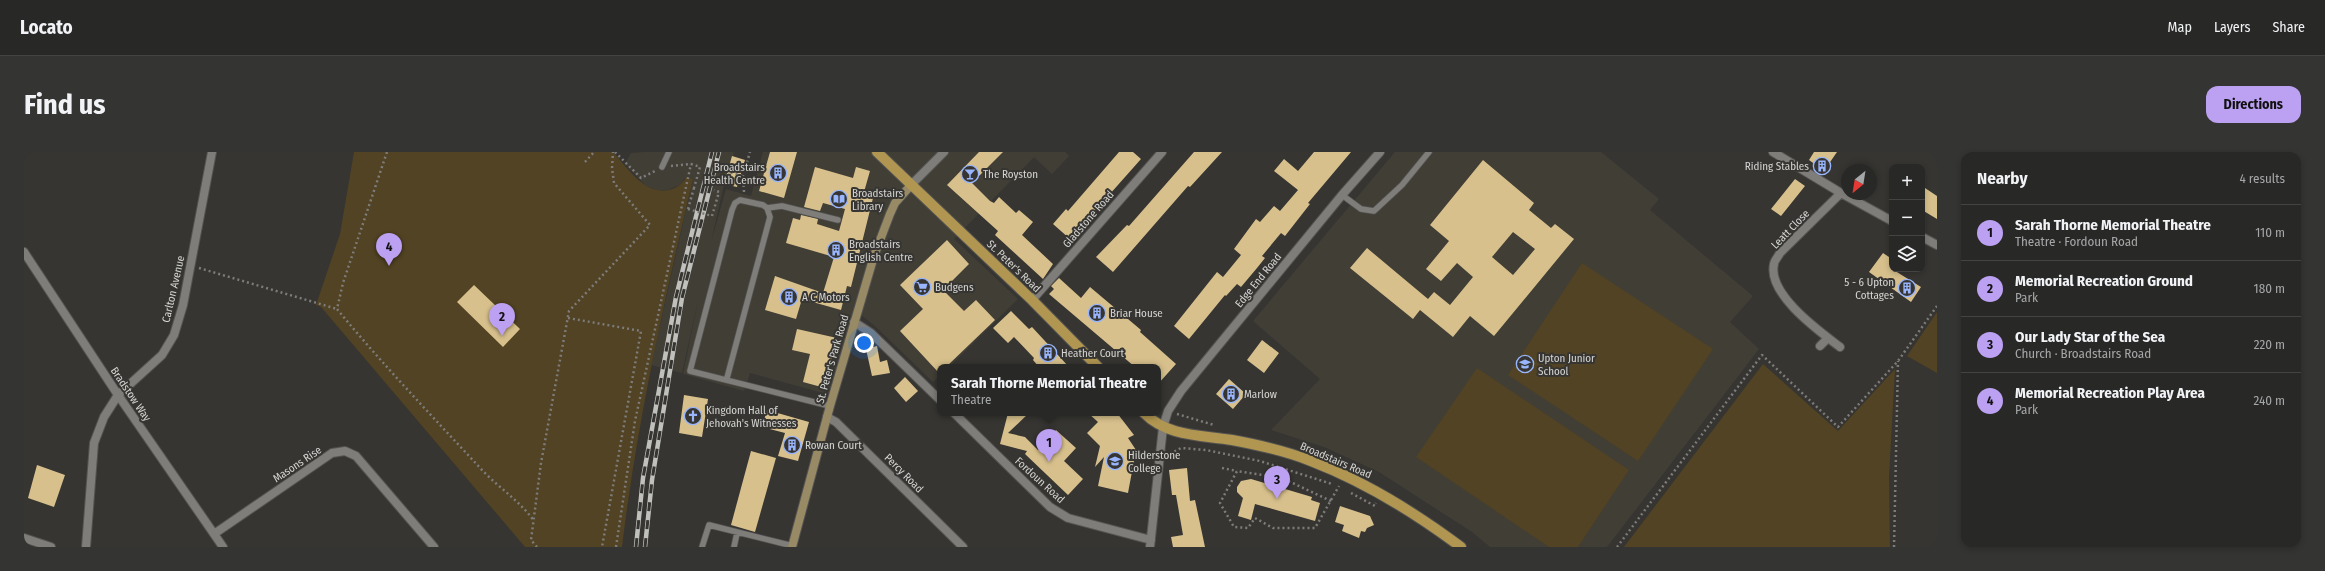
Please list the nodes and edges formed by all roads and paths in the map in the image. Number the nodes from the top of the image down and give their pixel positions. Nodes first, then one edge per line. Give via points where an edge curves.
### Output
1 (212, 152) edge
2 (387, 152) edge
3 (594, 152) edge
4 (614, 152) edge
5 (669, 152) edge
6 (750, 152) edge
7 (877, 152) edge
8 (944, 152) edge
9 (1162, 152) edge
10 (1380, 152) edge
11 (1429, 152) edge
12 (1773, 152) edge
13 (585, 162) dead end
14 (691, 164) junction
15 (662, 166) junction
16 (721, 170) dead end
17 (743, 176) junction
18 (912, 184) junction
19 (714, 190) dead end
20 (1841, 194) joint
21 (1342, 195) junction
22 (1852, 200) edge
23 (744, 201) junction
24 (767, 208) junction
25 (1889, 219) edge
26 (838, 220) dead end
27 (1925, 239) edge
28 (1937, 245) edge
29 (24, 252) edge
30 (203, 269) dead end
31 (1032, 300) junction
32 (1937, 306) edge
33 (337, 309) junction
34 (568, 318) junction
35 (854, 322) junction
36 (1828, 338) junction
37 (1820, 346) dead end
38 (1840, 347) dead end
39 (1898, 361) junction
40 (1095, 364) edge
41 (727, 378) junction
42 (118, 395) junction
43 (937, 397) edge
44 (830, 406) junction
45 (957, 416) edge
46 (1148, 416) edge
47 (827, 417) junction
48 (1163, 428) junction
49 (1159, 452) junction
50 (1222, 468) dead end
51 (1237, 471) junction
52 (1339, 486) junction
53 (1331, 500) junction
54 (1375, 506) dead end
55 (534, 521) junction
56 (737, 533) junction
57 (214, 534) junction
58 (24, 538) edge
59 (1150, 544) edge
60 (51, 547) edge
61 (86, 547) edge
62 (223, 547) edge
63 (434, 547) edge
64 (537, 547) edge
65 (602, 547) edge
66 (616, 547) edge
67 (702, 547) edge
68 (734, 547) edge
69 (792, 547) edge
70 (963, 547) edge
71 (1461, 547) edge
72 (1616, 547) edge
73 (1894, 547) edge

1 - 42 street, Carlton Avenue via 183,305 174,335 162,355
2 - 33 path via 343,283
3 - 13 path
4 - 15 path via 641,178
4 - 34 path via 614,183 650,225 569,311
5 - 15 lane
6 - 17 path
7 - 18 main road, St. Peter's Road
8 - 18 street
9 - 31 street, Gladstone Road
10 - 21 street, Edge End Road
11 - 21 lane via 1402,185 1374,211 1360,209
12 - 20 street
14 - 15 path
14 - 19 path, bridge via 700,167 688,210 712,216 719,192
14 - 66 path via 635,421
16 - 17 path
17 - 23 path
18 - 31 main road, St. Peter's Road
18 - 35 main road, St. Peter's Park Road via 895,203 884,228
20 - 36 street, Leatt Close via 1780,253 1774,264 1776,286 1787,300
21 - 48 street, Edge End Road via 1181,391 1168,411
22 - 25 street
23 - 24 lane
23 - 41 lane via 735,203 732,210 690,371
24 - 26 lane via 782,206
24 - 41 lane via 770,217
27 - 28 street
29 - 42 street, Bradstow Way
30 - 33 path
31 - 40 main road, St. Peter's Road
32 - 39 path
33 - 55 path via 391,372
34 - 55 path via 541,463
34 - 65 path via 641,331
35 - 43 street via 872,333
35 - 44 main road, St. Peter's Park Road
36 - 37 street
36 - 38 street, Leatt Close
39 - 72 path via 1838,427 1762,355
39 - 73 path
41 - 44 lane
42 - 57 street, Bradstow Way
42 - 61 street, Carlton Avenue via 104,417 94,443
44 - 47 main road, St. Peter's Park Road
45 - 59 street, Fordoun Road via 1050,507 1068,518
46 - 48 main road
47 - 69 main road, St. Peter's Park Road
47 - 70 street, Percy Road via 836,422
48 - 49 street
48 - 71 main road, Broadstairs Road via 1266,447 1311,461 1381,493
49 - 52 path via 1171,455 1181,448 1221,453 1260,461
49 - 59 street
50 - 51 path
51 - 53 path via 1282,478
51 - 53 path via 1220,503 1234,527 1248,528 1255,518 1272,528 1315,528
52 - 53 path
52 - 54 path
55 - 64 path via 531,540
56 - 67 lane via 709,525
56 - 68 lane
56 - 69 lane
57 - 62 street, Bradstow Way
57 - 63 street, Masons Rise via 332,453 345,451 356,456
58 - 60 street

